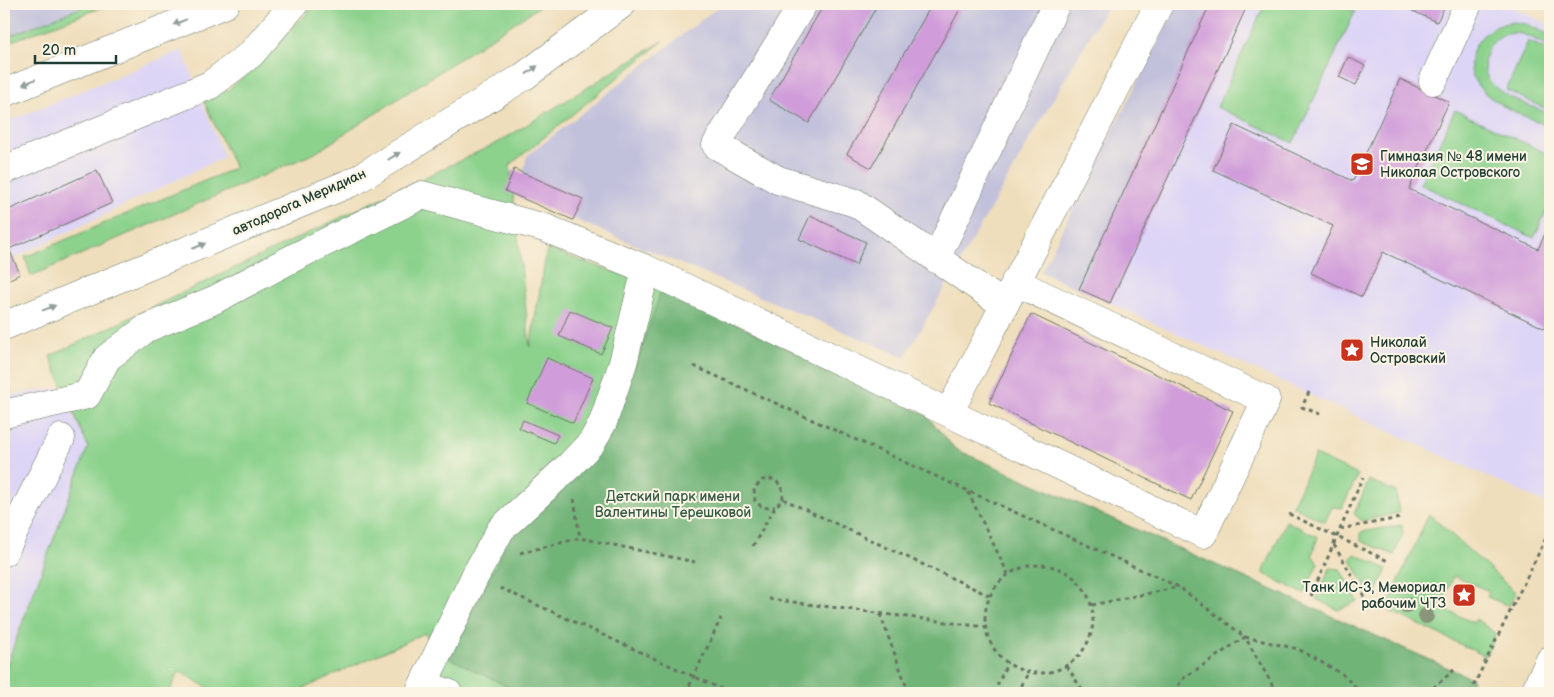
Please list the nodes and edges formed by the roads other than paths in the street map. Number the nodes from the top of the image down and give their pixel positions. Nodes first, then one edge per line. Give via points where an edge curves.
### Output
1 (225, 4) edge
2 (294, 4) edge
3 (622, 4) edge
4 (803, 4) edge
5 (1056, 4) edge
6 (1159, 4) edge
7 (1468, 4) edge
8 (1433, 81) dead end
9 (4, 93) edge
10 (4, 170) edge
11 (936, 259) junction
12 (646, 269) junction
13 (1009, 293) junction
14 (4, 326) edge
15 (949, 413) junction
16 (4, 414) edge
17 (61, 438) dead end
18 (4, 552) edge
19 (1550, 660) edge
20 (430, 690) edge
21 (1534, 693) edge

1 -> 9 main road
2 - 10 main road via 251,54 210,85
14 -> 3 main road, автодорога Меридиан via 355,180 523,77
4 - 11 main road via 716,145 778,180 856,202
5 - 11 main road
6 - 13 main road
7 - 8 main road
11 - 13 main road
12 - 15 main road
12 - 16 main road via 544,228 422,195 214,300 148,328 106,358 87,395
12 - 20 main road via 624,363 603,422 592,442 570,465 500,529 478,569
13 - 15 main road
13 - 15 main road via 1266,400 1204,534
17 - 18 main road
19 - 21 main road

